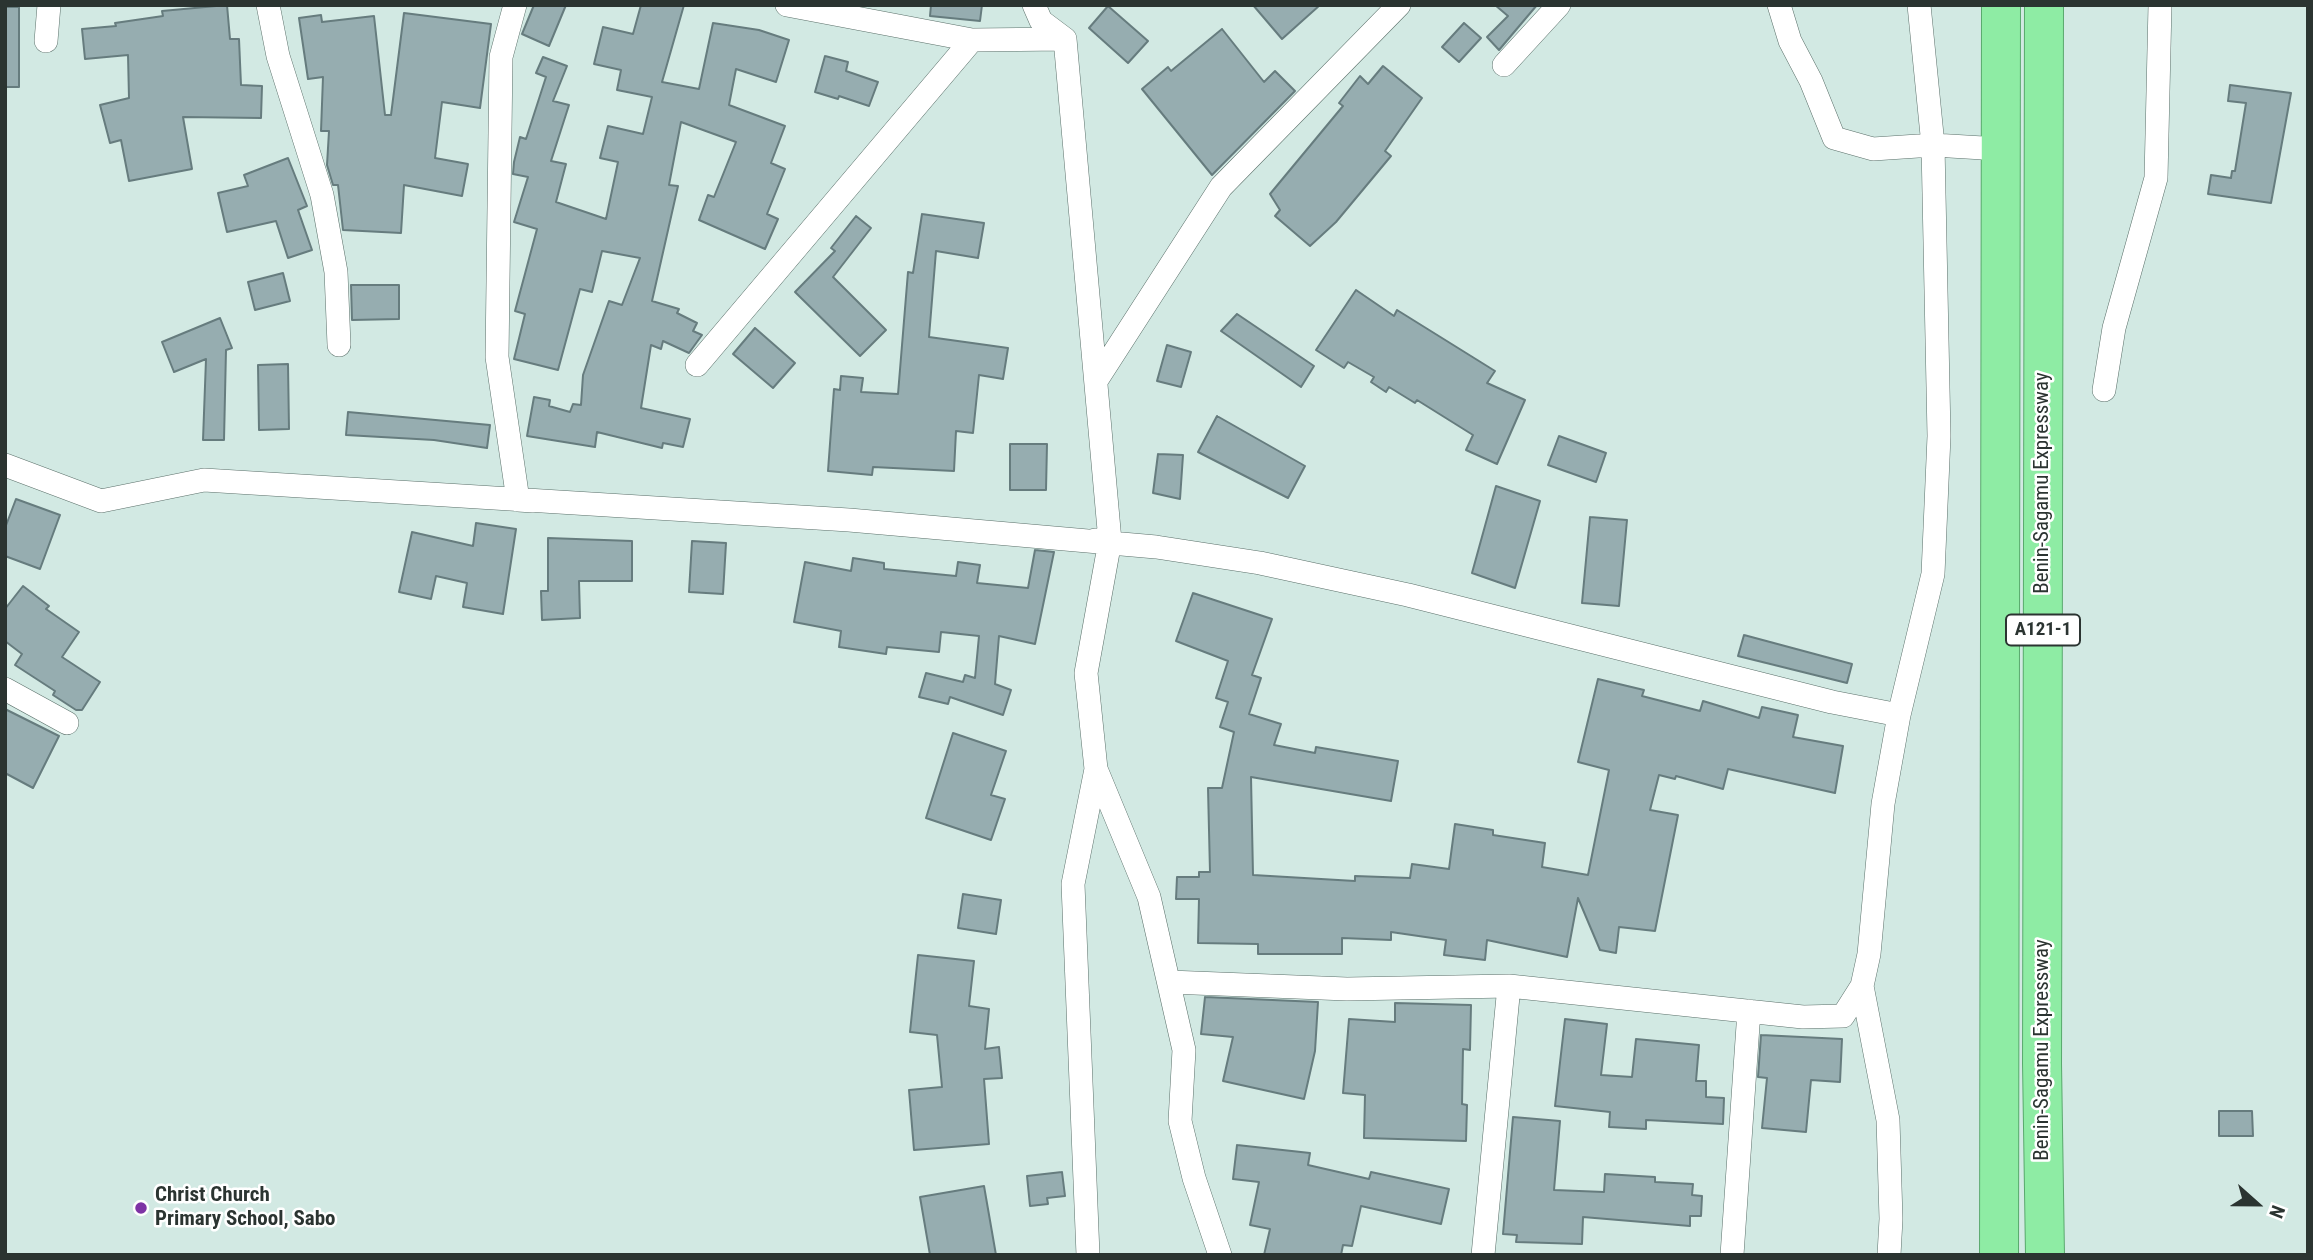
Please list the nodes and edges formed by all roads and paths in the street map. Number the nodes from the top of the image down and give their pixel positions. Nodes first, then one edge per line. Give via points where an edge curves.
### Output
1 (50, 5) edge
2 (268, 5) edge
3 (515, 5) edge
4 (787, 5) edge
5 (1034, 5) edge
6 (1399, 5) edge
7 (1559, 5) edge
8 (1779, 5) edge
9 (1919, 5) edge
10 (2001, 5) edge
11 (2044, 5) edge
12 (2161, 5) edge
13 (1065, 39) junction
14 (972, 40) junction
15 (46, 41) dead end
16 (1504, 65) dead end
17 (1933, 145) junction
18 (2000, 149) junction
19 (340, 345) dead end
20 (697, 365) dead end
21 (1096, 381) junction
22 (2104, 390) dead end
23 (5, 465) edge
24 (518, 500) junction
25 (1110, 541) junction
26 (5, 689) edge
27 (1899, 715) junction
28 (67, 723) dead end
29 (1096, 769) junction
30 (1169, 982) junction
31 (1509, 986) junction
32 (1862, 986) junction
33 (1749, 1011) junction
34 (1088, 1255) edge
35 (1220, 1255) edge
36 (1483, 1255) edge
37 (1732, 1255) edge
38 (1889, 1255) edge
39 (1999, 1255) edge
40 (2045, 1255) edge

1 - 15 street
2 - 19 street via 278,56 322,195 335,272
3 - 24 street via 501,57 497,357
4 - 14 street
5 - 13 street via 1041,21
6 - 21 street via 1221,187
7 - 16 street
8 - 17 street via 1790,41 1834,138 1873,149
9 - 17 street
10 - 18 highway, Benin-Sagamu Expressway / A121-1
11 - 40 highway, Benin-Sagamu Expressway / A121-1
12 - 22 street via 2156,178 2114,328
13 - 14 street
13 - 21 street
14 - 20 street
17 - 18 street
17 - 27 street via 1939,436 1933,575
18 - 39 highway, Benin-Sagamu Expressway / A121-1
21 - 25 street
23 - 24 street via 101,500 204,480
24 - 25 street
25 - 27 street via 1483,623 1802,705
25 - 29 street via 1086,673
26 - 28 street
27 - 32 street via 1883,804
29 - 30 street via 1149,897
29 - 34 street via 1073,884
30 - 31 street via 1347,989
30 - 35 street via 1184,1050 1180,1121
31 - 33 street
31 - 36 street
32 - 33 street via 1843,1016
32 - 38 street via 1888,1120
33 - 37 street

